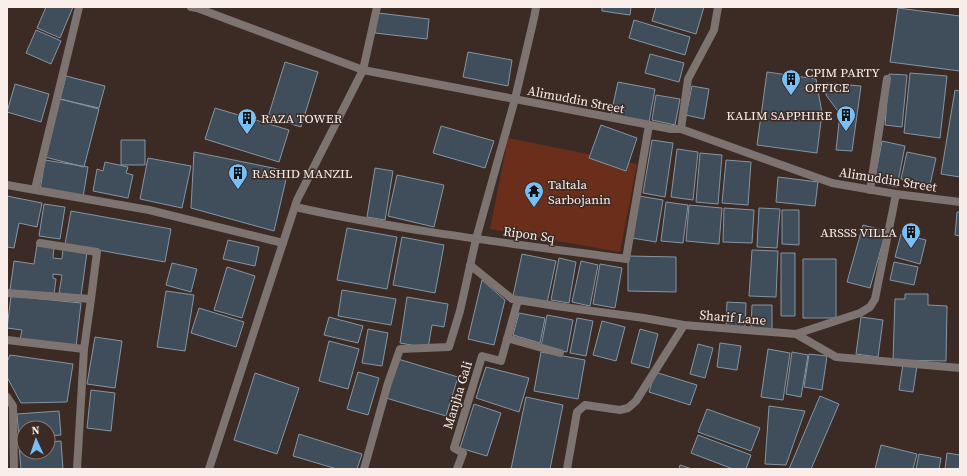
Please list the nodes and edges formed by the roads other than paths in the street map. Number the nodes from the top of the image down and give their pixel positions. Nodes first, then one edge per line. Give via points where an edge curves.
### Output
1 (79, 7) edge
2 (191, 7) edge
3 (377, 7) edge
4 (536, 7) edge
5 (718, 7) edge
6 (209, 9) edge
7 (364, 70) junction
8 (886, 79) dead end
9 (515, 99) junction
10 (649, 125) junction
11 (681, 129) junction
12 (7, 185) edge
13 (35, 189) junction
14 (870, 190) junction
15 (896, 194) junction
16 (960, 202) edge
17 (295, 207) junction
18 (476, 239) junction
19 (40, 243) dead end
20 (283, 243) junction
21 (470, 265) junction
22 (7, 293) edge
23 (91, 299) junction
24 (518, 300) junction
25 (684, 325) junction
26 (796, 334) junction
27 (507, 338) junction
28 (7, 340) edge
29 (84, 349) junction
30 (560, 353) dead end
31 (960, 368) edge
32 (7, 397) edge
33 (14, 469) edge
34 (77, 469) edge
35 (209, 469) edge
36 (364, 469) edge
37 (457, 469) edge
38 (567, 469) edge

1 - 13 street
2 - 6 street, Alimuddin Street
3 - 7 street
4 - 9 street
5 - 11 street via 714,30 688,79
6 - 7 street, Alimuddin Street
7 - 9 street, Alimuddin Street
7 - 17 street
8 - 14 street
9 - 10 street, Alimuddin Street
9 - 18 street
10 - 11 street, Alimuddin Street
10 - 18 street, Ripon Sq via 626,259
11 - 14 street, Alimuddin Street via 832,183
12 - 13 street
13 - 20 street via 149,210
14 - 15 street, Alimuddin Street
15 - 16 street, Alimuddin Street
15 - 26 street, Sharif Lane via 875,299 870,307 860,313
17 - 18 street, Ripon Sq
17 - 20 street
18 - 21 street
19 - 23 street via 97,252
20 - 35 street
21 - 24 street via 512,299
21 - 36 street via 449,347 400,349
22 - 23 street
23 - 29 street
24 - 25 street
24 - 27 street, Manjha Gali
25 - 26 street, Sharif Lane
25 - 38 street, Sharif Lane via 636,401 628,408 620,410 585,405 577,412
26 - 31 street via 836,357
27 - 30 street
27 - 37 street, Manjha Gali via 501,361 482,356 454,448 463,453
28 - 29 street
29 - 34 street
32 - 33 street via 13,406

